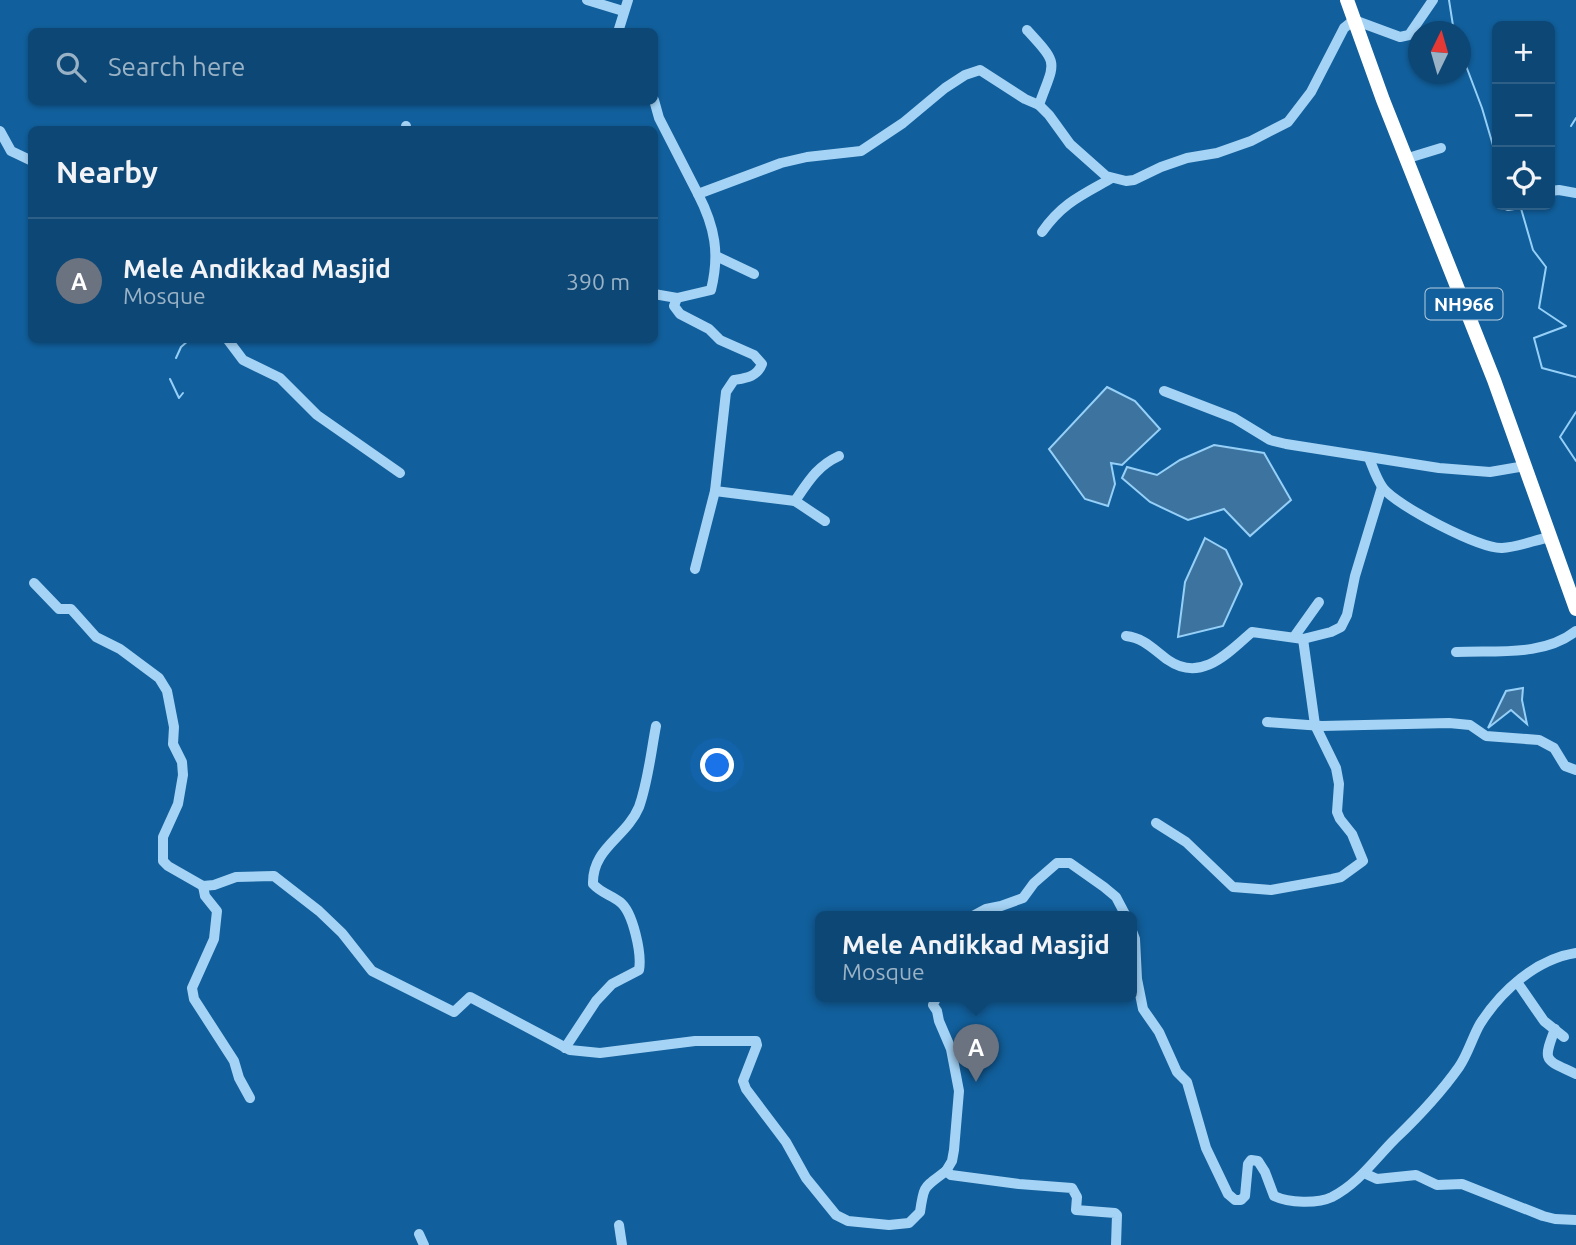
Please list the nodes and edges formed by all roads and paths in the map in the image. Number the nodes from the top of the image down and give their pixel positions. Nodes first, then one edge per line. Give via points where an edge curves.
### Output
1 (587, 0) edge
2 (628, 0) edge
3 (1347, 0) edge
4 (1433, 0) edge
5 (623, 11) junction
6 (1354, 20) junction
7 (619, 28) edge
8 (1027, 30) dead end
9 (655, 105) edge
10 (1039, 105) junction
11 (0, 131) edge
12 (1441, 148) dead end
13 (28, 159) edge
14 (1405, 159) junction
15 (1112, 178) junction
16 (1555, 190) edge
17 (1576, 193) edge
18 (698, 194) junction
19 (1042, 232) dead end
20 (716, 256) junction
21 (754, 274) dead end
22 (658, 295) edge
23 (677, 298) junction
24 (230, 343) edge
25 (1164, 391) dead end
26 (839, 456) dead end
27 (1369, 458) junction
28 (1525, 466) junction
29 (400, 473) dead end
30 (1382, 487) junction
31 (715, 491) junction
32 (795, 502) junction
33 (825, 522) dead end
34 (1550, 537) junction
35 (695, 569) dead end
36 (34, 583) dead end
37 (1319, 602) dead end
38 (1576, 609) edge
39 (1576, 631) edge
40 (1126, 636) dead end
41 (1298, 638) junction
42 (1457, 652) dead end
43 (1267, 722) dead end
44 (1315, 725) junction
45 (656, 726) dead end
46 (1576, 770) edge
47 (1156, 823) dead end
48 (203, 886) junction
49 (981, 911) edge
50 (1123, 911) edge
51 (1576, 953) edge
52 (1137, 979) edge
53 (1517, 982) junction
54 (934, 1002) edge
55 (1555, 1029) junction
56 (1564, 1037) dead end
57 (565, 1048) junction
58 (1576, 1074) edge
59 (250, 1098) dead end
60 (946, 1171) junction
61 (1364, 1173) junction
62 (1576, 1220) edge
63 (619, 1226) dead end
64 (419, 1234) dead end
65 (424, 1245) edge
66 (622, 1245) edge
67 (1116, 1245) edge

1 - 5 street
2 - 5 street
3 - 6 highway, NH966
4 - 6 street via 1409,35 1400,37
5 - 7 street
6 - 14 highway, NH966
6 - 15 street via 1344,28 1311,92 1288,122 1251,141 1187,158 1134,180
8 - 10 street via 1053,65
9 - 18 street
10 - 15 street via 1070,144
10 - 18 street via 981,70 944,88 861,152 781,163
11 - 13 street via 11,151
12 - 14 street
14 - 28 highway, NH966
15 - 19 street via 1066,203
16 - 17 street
18 - 20 street via 707,211
20 - 21 street
20 - 23 street via 711,290
22 - 23 street
23 - 31 street via 674,306 680,314 754,355 762,364 752,376 734,380 726,392
24 - 29 street via 243,360 280,378 317,415
25 - 27 street via 1234,418 1270,440
26 - 32 street via 816,469
27 - 28 street via 1490,472
27 - 30 street
28 - 34 highway, NH966
30 - 34 street via 1405,507 1441,526 1500,548
30 - 41 street via 1348,615 1341,627 1331,632
31 - 32 street
31 - 35 street
32 - 33 street
34 - 38 highway, NH966
36 - 48 street via 59,609 71,608 96,637 120,649 164,686 183,775 178,804 163,837 163,860
37 - 41 street
39 - 42 street via 1537,649
40 - 41 street via 1146,642 1170,662 1188,669 1227,656 1252,632
41 - 44 street
43 - 44 street
44 - 46 street via 1470,725 1486,736 1539,740 1554,748 1565,766
44 - 47 street via 1336,768 1340,820 1363,860 1341,877 1271,890 1233,887 1186,842
45 - 57 street via 639,805 630,825 595,864 593,877 600,892 622,904 636,934 642,958 639,970 604,992
48 - 57 street via 236,877 274,876 342,933 372,971 454,1012 470,997
48 - 59 street via 217,911 216,928 194,981 194,999 234,1061
49 - 50 street via 1023,898 1057,863 1070,863 1116,897
51 - 53 street via 1556,956
52 - 61 street via 1143,1009 1187,1082 1206,1148 1231,1198 1245,1196 1251,1160 1258,1161 1274,1196 1291,1202 1332,1197
53 - 55 street via 1544,1021
53 - 61 street via 1480,1025 1461,1063 1428,1107
54 - 60 street via 951,1049 959,1091 954,1150
55 - 56 street
55 - 58 street via 1547,1058
57 - 60 street via 600,1053 695,1041 756,1041 743,1081 746,1089 786,1142 806,1178 835,1215 848,1221 909,1223 920,1212 926,1185
60 - 67 street via 1072,1188 1076,1210 1117,1215
61 - 62 street via 1377,1179 1416,1175 1437,1185 1462,1184 1543,1216
63 - 66 street
64 - 65 street

